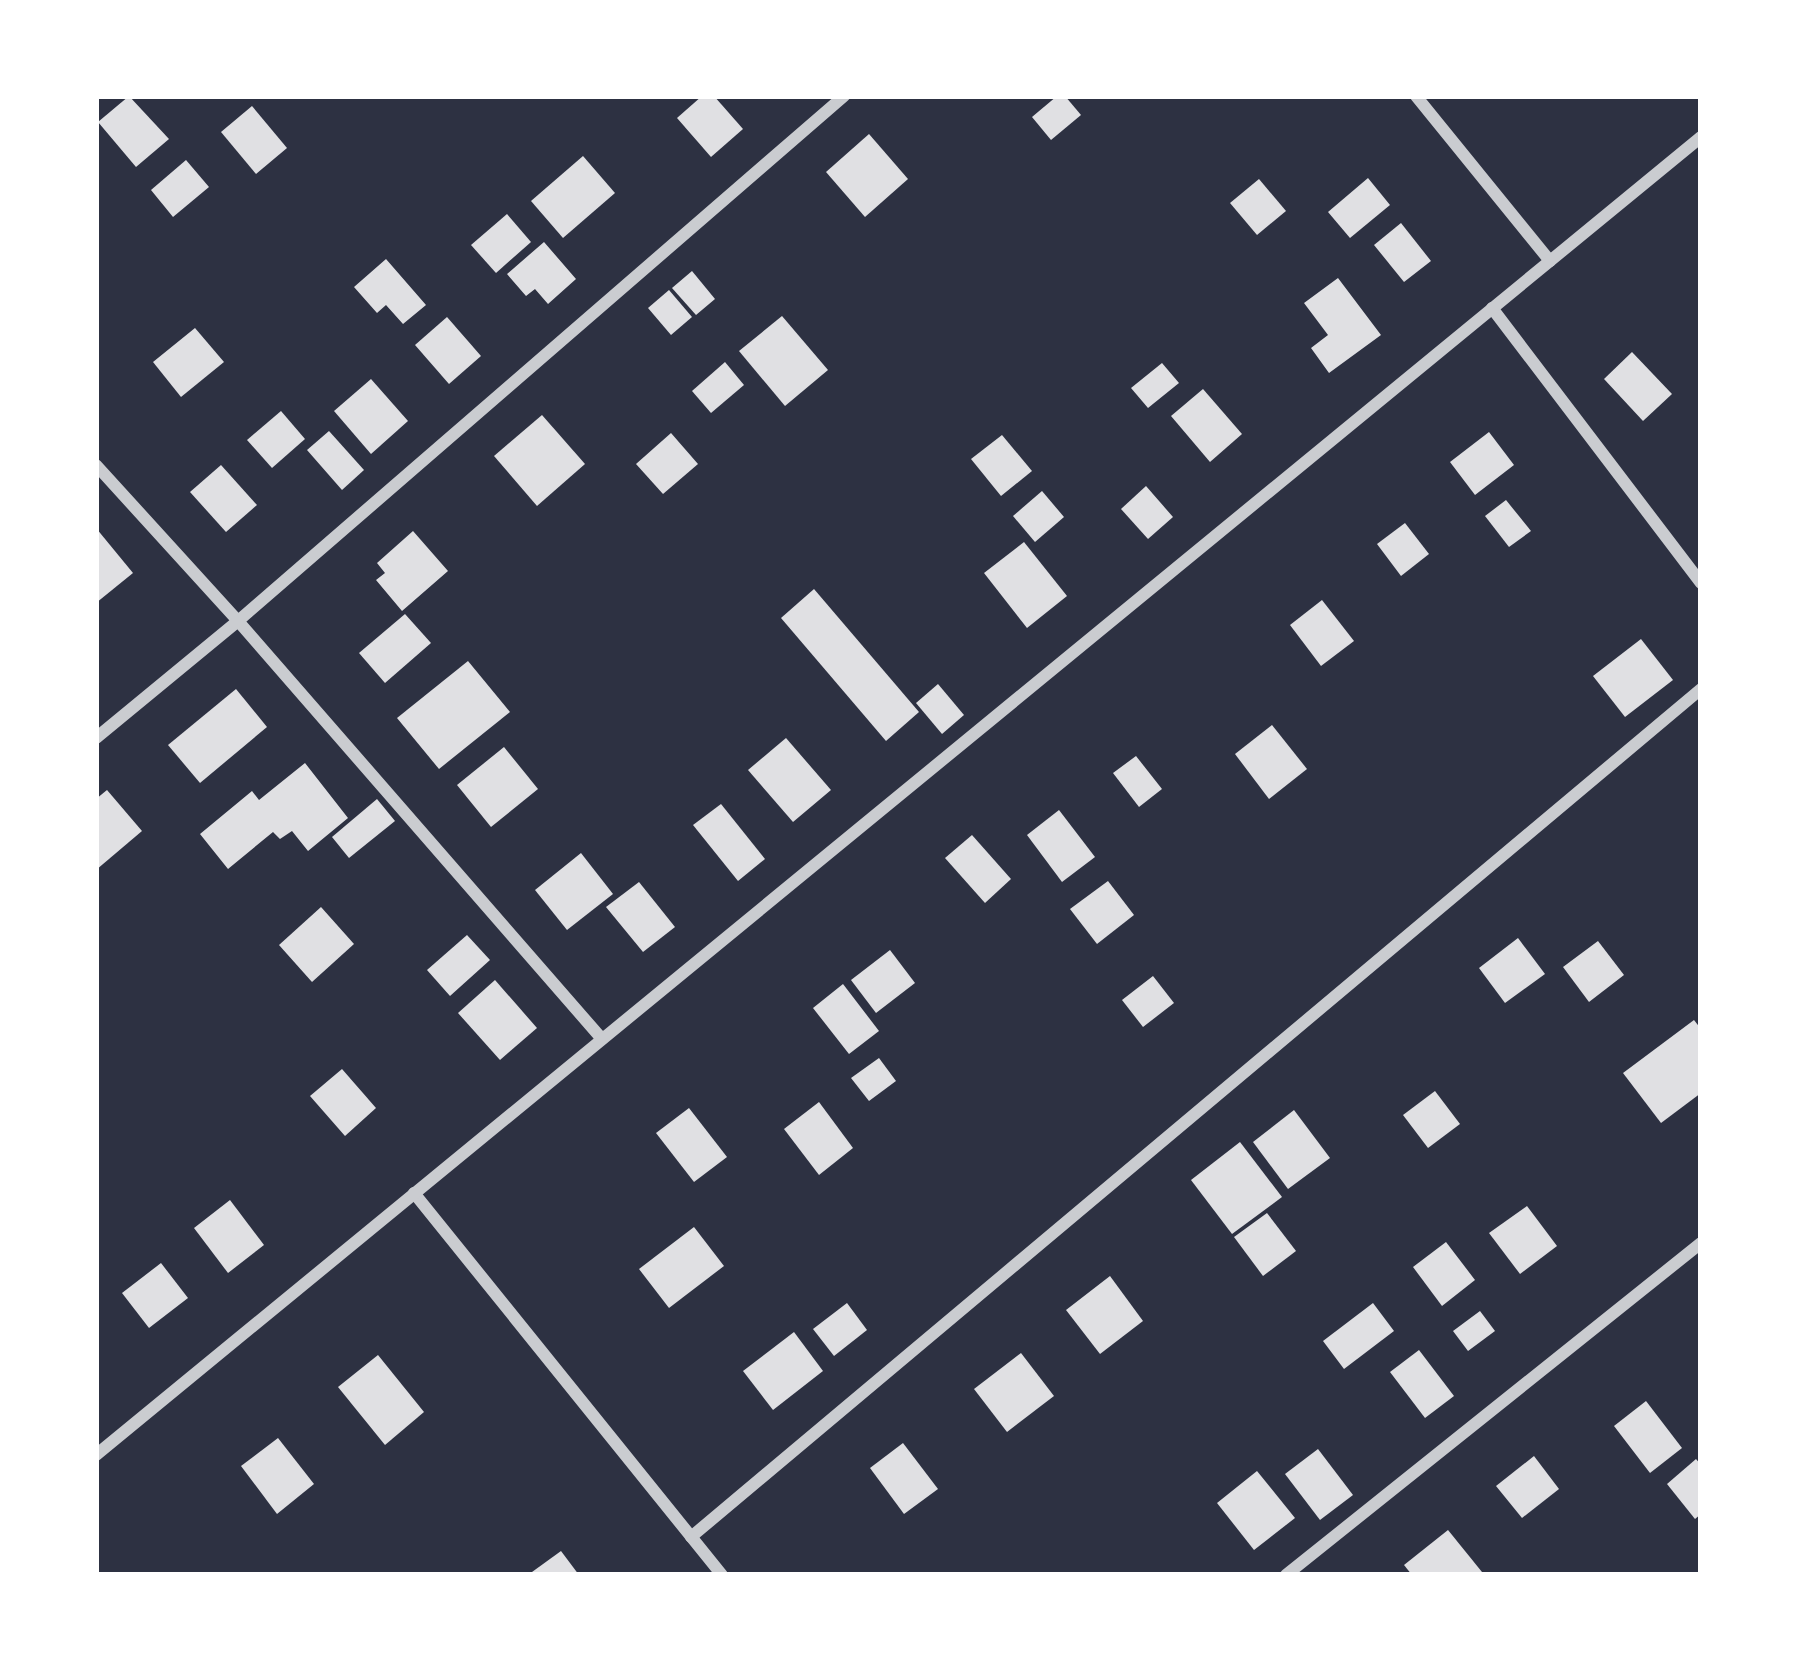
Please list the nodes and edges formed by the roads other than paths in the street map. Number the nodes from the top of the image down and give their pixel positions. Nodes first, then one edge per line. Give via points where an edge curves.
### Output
1 (844, 96) edge
2 (1417, 96) edge
3 (1701, 136) edge
4 (1550, 260) junction
5 (1492, 308) junction
6 (96, 465) edge
7 (1701, 584) edge
8 (238, 621) junction
9 (1701, 689) edge
10 (96, 738) edge
11 (602, 1039) junction
12 (415, 1193) junction
13 (1701, 1243) edge
14 (96, 1455) edge
15 (691, 1537) junction
16 (722, 1575) edge
17 (1286, 1575) edge

1 - 8 street
2 - 4 street
3 - 4 street
4 - 5 street
5 - 7 street
5 - 11 street
6 - 8 street
8 - 10 street
8 - 11 street
9 - 15 street
11 - 12 street
12 - 14 street
12 - 15 street
13 - 17 street
15 - 16 street

